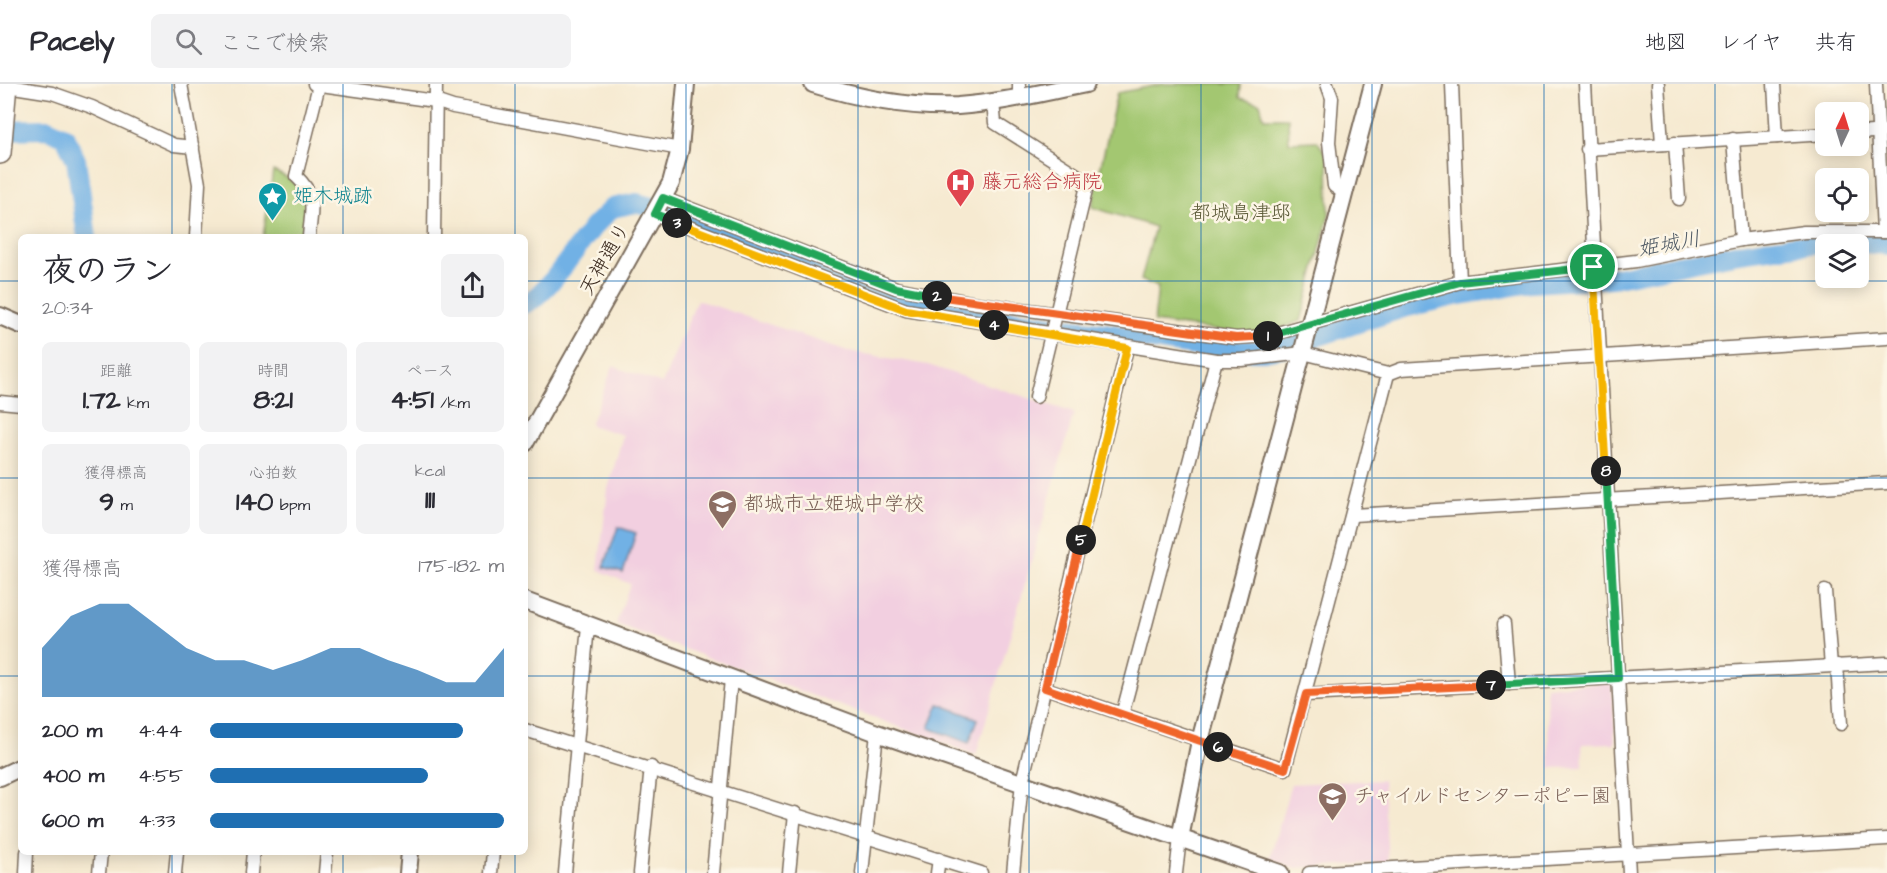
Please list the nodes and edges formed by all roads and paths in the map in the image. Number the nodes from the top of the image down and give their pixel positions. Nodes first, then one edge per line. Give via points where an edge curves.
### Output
1 (181, 84) edge
2 (316, 84) edge
3 (436, 84) edge
4 (686, 84) edge
5 (813, 84) edge
6 (1086, 84) edge
7 (1328, 84) edge
8 (1373, 84) edge
9 (1452, 84) edge
10 (1585, 84) edge
11 (1658, 84) edge
12 (1774, 84) edge
13 (1876, 84) edge
14 (4, 85) edge
15 (1019, 91) edge
16 (435, 101) junction
17 (993, 102) junction
18 (1883, 131) edge
19 (1815, 135) edge
20 (1777, 137) junction
21 (1733, 139) junction
22 (1668, 144) junction
23 (193, 147) junction
24 (0, 149) edge
25 (680, 149) junction
26 (1587, 149) junction
27 (1344, 192) junction
28 (1679, 199) dead end
29 (660, 204) junction
30 (1885, 232) edge
31 (196, 234) edge
32 (309, 234) edge
33 (434, 234) edge
34 (1741, 240) junction
35 (1593, 267) junction
36 (1460, 282) junction
37 (1056, 313) junction
38 (0, 316) edge
39 (18, 324) edge
40 (1311, 324) junction
41 (1052, 334) junction
42 (1887, 338) edge
43 (1127, 348) junction
44 (1303, 353) junction
45 (1599, 356) junction
46 (1216, 360) junction
47 (1388, 374) junction
48 (1036, 397) dead end
49 (0, 402) edge
50 (18, 404) edge
51 (528, 437) edge
52 (1887, 483) edge
53 (1608, 499) junction
54 (1353, 515) junction
55 (1826, 591) dead end
56 (528, 602) edge
57 (1504, 624) dead end
58 (588, 626) junction
59 (1887, 663) edge
60 (1834, 666) junction
61 (1618, 678) junction
62 (731, 679) junction
63 (1509, 684) junction
64 (1045, 688) junction
65 (1306, 694) junction
66 (1122, 715) junction
67 (1841, 724) dead end
68 (528, 731) edge
69 (877, 733) junction
70 (1200, 741) junction
71 (576, 744) junction
72 (651, 767) junction
73 (18, 769) edge
74 (0, 777) edge
75 (1022, 782) junction
76 (720, 793) junction
77 (795, 813) junction
78 (866, 835) junction
79 (1180, 838) junction
80 (1887, 838) edge
81 (1628, 853) junction
82 (27, 855) edge
83 (101, 855) edge
84 (177, 855) edge
85 (253, 855) edge
86 (327, 855) edge
87 (410, 855) edge
88 (493, 855) edge
89 (939, 859) junction
90 (26, 873) edge
91 (99, 873) edge
92 (175, 873) edge
93 (251, 873) edge
94 (325, 873) edge
95 (408, 873) edge
96 (491, 873) edge
97 (565, 873) edge
98 (640, 873) edge
99 (713, 873) edge
100 (789, 873) edge
101 (862, 873) edge
102 (937, 873) edge
103 (981, 873) edge
104 (1013, 873) edge
105 (1176, 873) edge
106 (1280, 873) edge
107 (1309, 873) edge
108 (1629, 873) edge

1 - 23 street
2 - 16 street
2 - 32 street via 296,176 312,198
3 - 16 street
4 - 25 street, 天神通り
5 - 17 street via 912,103 957,106
6 - 15 street
7 - 27 street via 1332,98 1329,142 1334,186
8 - 27 street
9 - 36 street
10 - 26 street
11 - 22 street
12 - 20 street
13 - 18 street
14 - 23 street via 52,93 174,145
14 - 24 highway
15 - 17 street
16 - 25 street
16 - 33 street
17 - 37 street via 995,123 1085,180 1086,190
18 - 30 street
19 - 20 street
20 - 21 street
21 - 22 street
21 - 34 street
22 - 26 street
22 - 28 street
23 - 31 street via 199,184
25 - 29 street, 天神通り via 671,183
26 - 35 street
27 - 40 street
29 - 37 street via 896,288
29 - 41 street via 906,310
29 - 51 street, 天神通り
30 - 34 street via 1821,231
34 - 35 street
35 - 36 street
35 - 45 street
36 - 40 street
37 - 40 street via 1236,338 1267,336
37 - 41 street
38 - 39 street
40 - 44 street
41 - 43 street
41 - 48 street
42 - 45 street
43 - 46 street
43 - 64 street
44 - 46 street
44 - 47 street
44 - 70 street
45 - 47 street via 1401,369
45 - 53 street
46 - 66 street
47 - 54 street
49 - 50 street
52 - 53 street
53 - 54 street
53 - 61 street
54 - 65 street
55 - 60 street
56 - 58 street
57 - 63 street
58 - 62 street
58 - 71 street
59 - 60 street
60 - 61 street
60 - 67 street
61 - 63 street
61 - 81 street
62 - 69 street
62 - 76 street
63 - 65 street
64 - 66 street
64 - 75 street
65 - 70 street via 1285,769
66 - 70 street
68 - 71 street
69 - 75 street
69 - 78 street
70 - 79 street
71 - 72 street
71 - 97 street
72 - 76 street
72 - 98 street
73 - 74 street
75 - 79 street
75 - 104 street
76 - 77 street
76 - 99 street
77 - 78 street
77 - 100 street
78 - 89 street
78 - 101 street
79 - 105 street
79 - 106 street
80 - 81 street
81 - 107 street
81 - 108 street
82 - 90 street
83 - 91 street
84 - 92 street
85 - 93 street
86 - 94 street
87 - 95 street
88 - 96 street
89 - 102 street
89 - 103 street

